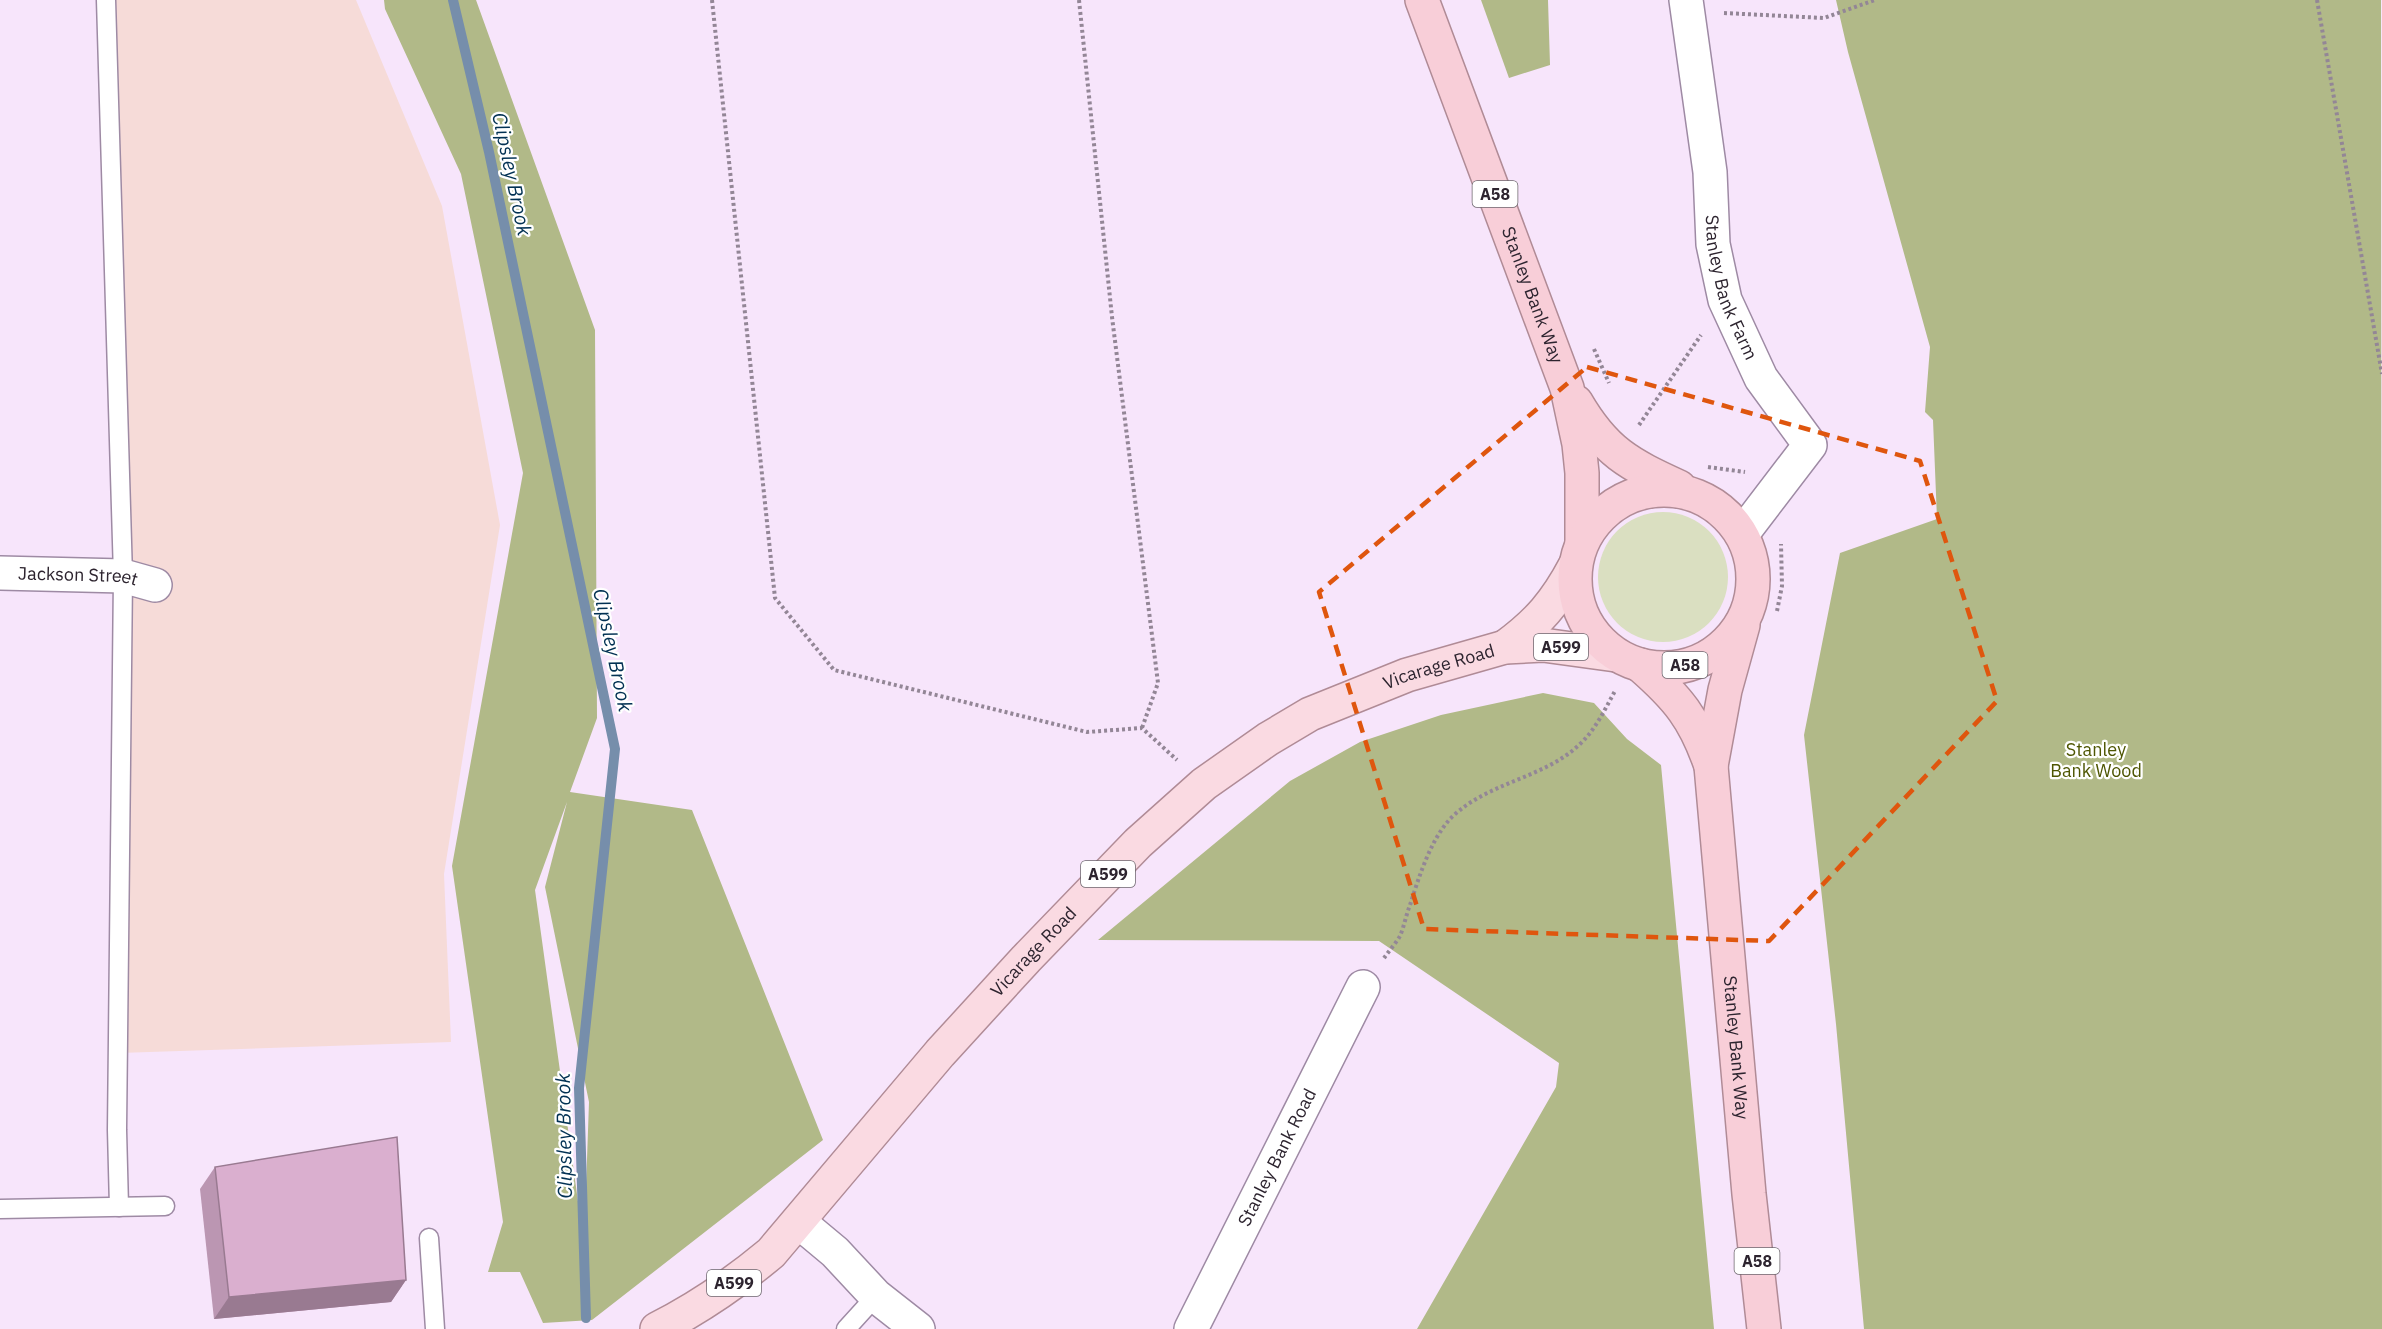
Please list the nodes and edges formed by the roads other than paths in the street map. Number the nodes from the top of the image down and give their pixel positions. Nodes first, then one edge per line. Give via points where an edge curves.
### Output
1 (106, 0) edge
2 (1422, 0) edge
3 (1686, 5) edge
4 (1567, 388) junction
5 (1700, 496) junction
6 (1742, 534) junction
7 (1578, 554) junction
8 (0, 573) edge
9 (123, 576) junction
10 (155, 585) dead end
11 (1761, 615) junction
12 (1505, 647) junction
13 (1624, 669) junction
14 (1711, 766) junction
15 (1363, 987) road end
16 (165, 1206) dead end
17 (120, 1207) junction
18 (0, 1209) edge
19 (799, 1222) junction
20 (429, 1238) dead end
21 (876, 1296) junction
22 (435, 1329) edge
23 (657, 1329) edge
24 (846, 1329) edge
25 (918, 1329) edge
26 (1191, 1329) edge
27 (1764, 1329) edge

1 - 9 lane
2 - 4 highway, Stanley Bank Way / A58
3 - 6 street, Stanley Bank Farm via 1710,172 1713,244 1725,300 1761,378 1810,445
4 - 5 highway, Stanley Bank Way / A58 via 1590,426 1614,452
4 - 7 highway, Stanley Bank Way / A58 via 1581,463
5 - 6 highway, A58 via 1724,512
5 - 7 highway, A58 via 1672,489 1643,491 1616,503 1596,519
6 - 11 highway, A58 via 1751,559
7 - 12 main road, Vicarage Road / A599 via 1559,594 1542,617
7 - 13 highway, A58 via 1575,593 1583,617 1596,639
8 - 9 street, Jackson Street
9 - 10 street, Jackson Street
9 - 17 lane via 117,1119
11 - 13 highway, A58 via 1714,653 1690,665
11 - 14 highway, Stanley Bank Way / A58 via 1725,690
12 - 13 main road, Vicarage Road / A599 via 1544,645
12 - 19 main road, Vicarage Road / A599 via 1407,675 1310,714 1204,784 1138,843 1026,959 940,1053
13 - 14 highway, Stanley Bank Way / A58 via 1664,686 1683,707
14 - 27 highway, Stanley Bank Way / A58
15 - 26 street, Stanley Bank Road
16 - 17 lane
17 - 18 lane
19 - 21 street via 835,1252
19 - 23 main road, Vicarage Road / A599 via 742,1277
20 - 22 lane
21 - 24 lane
21 - 25 street

